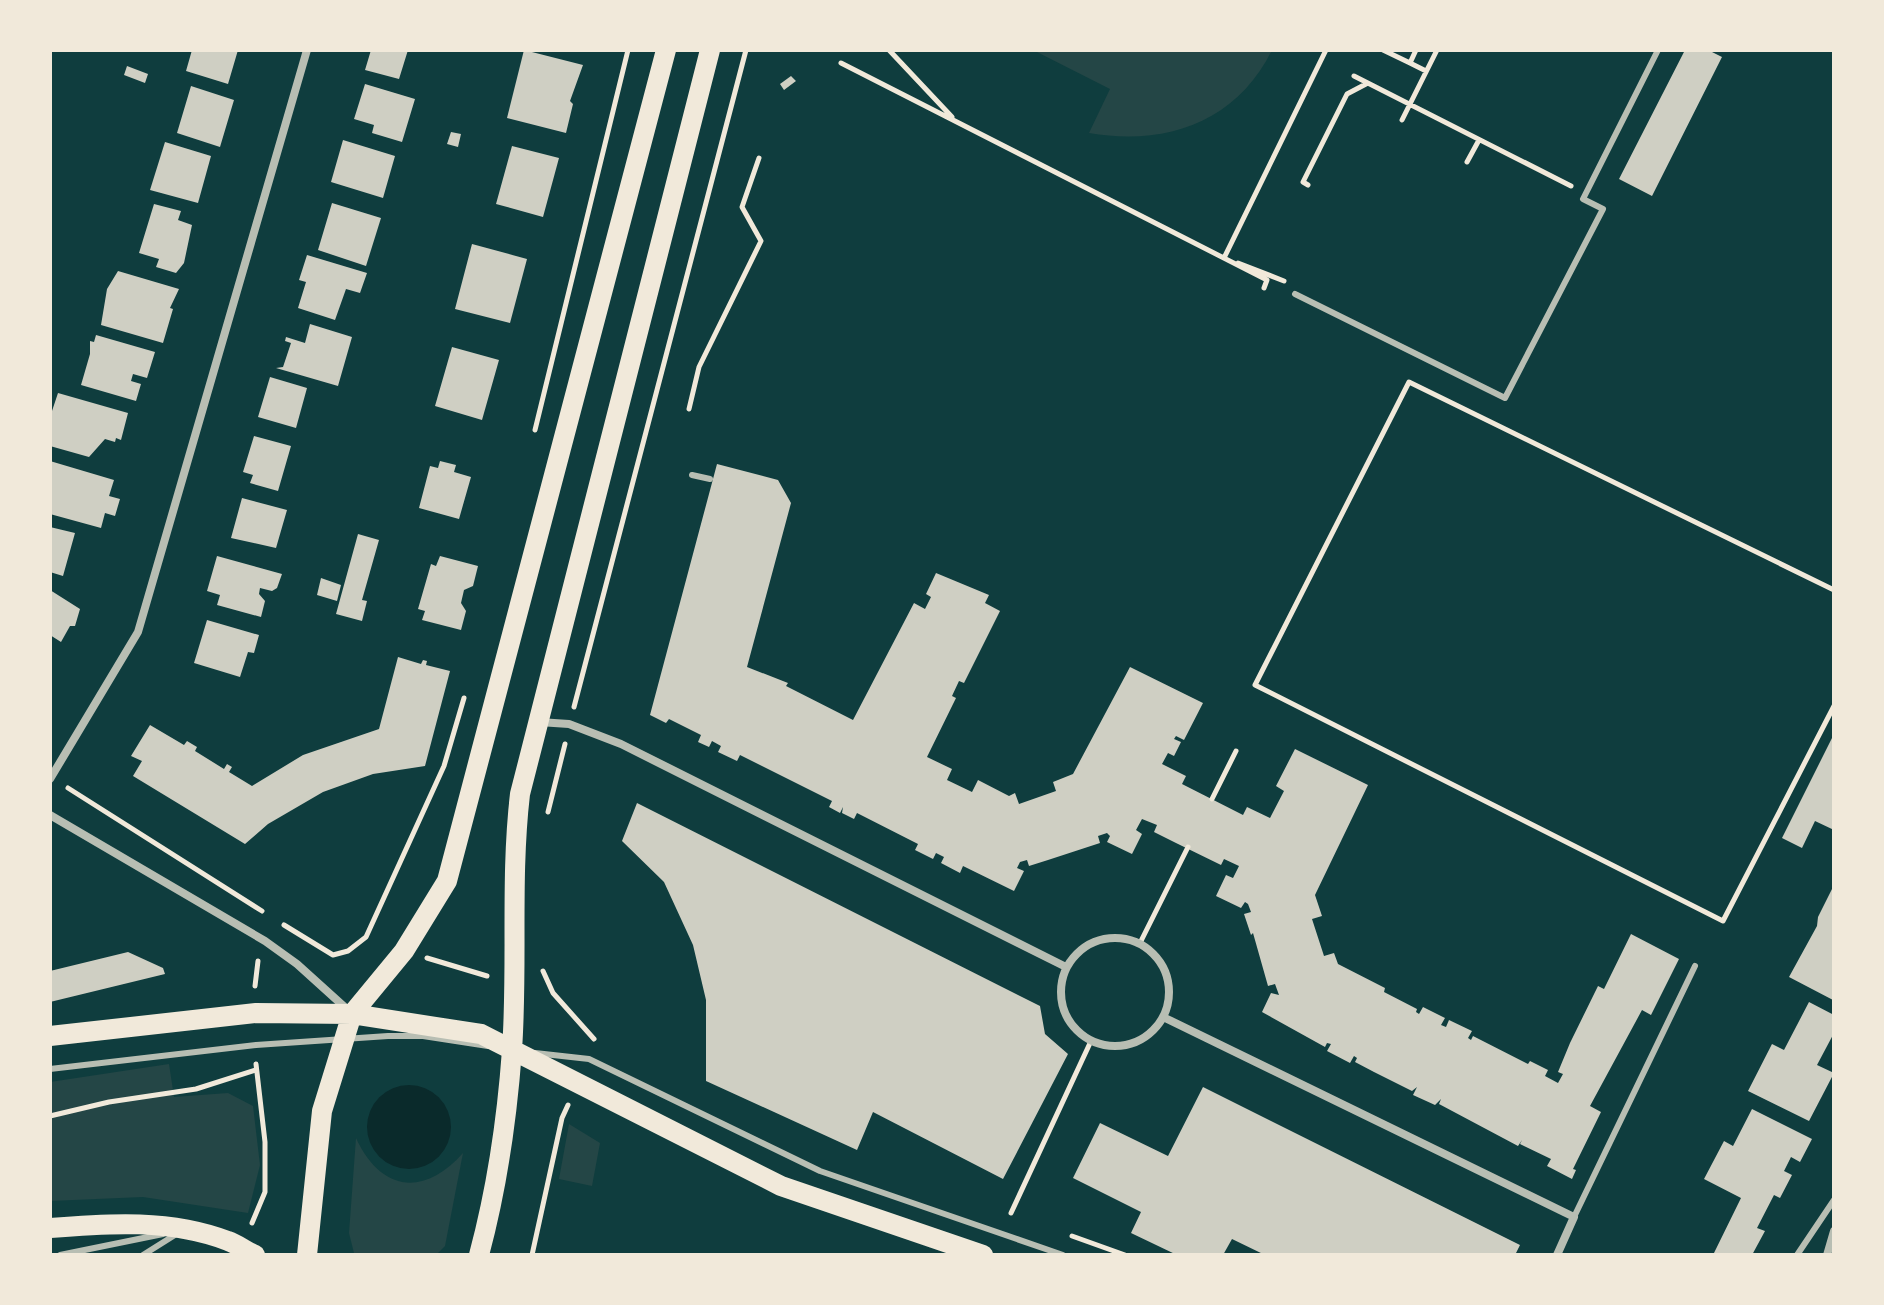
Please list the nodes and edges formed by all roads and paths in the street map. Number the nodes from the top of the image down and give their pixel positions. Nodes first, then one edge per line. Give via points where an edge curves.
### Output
1 (307, 50) edge
2 (628, 50) edge
3 (666, 50) edge
4 (710, 50) edge
5 (746, 50) edge
6 (889, 50) edge
7 (1326, 50) edge
8 (1383, 50) edge
9 (1416, 50) edge
10 (1437, 50) edge
11 (1658, 50) edge
12 (841, 63) dead end
13 (1410, 63) junction
14 (1426, 71) junction
15 (1354, 76) dead end
16 (1367, 83) junction
17 (1410, 104) junction
18 (1402, 120) dead end
19 (955, 121) junction
20 (1479, 140) junction
21 (759, 158) dead end
22 (1467, 162) dead end
23 (1308, 185) dead end
24 (1586, 194) junction
25 (1222, 257) junction
26 (1264, 288) dead end
27 (1295, 294) joint
28 (689, 409) dead end
29 (533, 437) dead end
30 (692, 475) dead end
31 (710, 479) dead end
32 (1834, 590) edge
33 (465, 695) dead end
34 (1834, 706) edge
35 (537, 722) junction
36 (569, 724) junction
37 (1236, 751) dead end
38 (50, 778) edge
39 (1212, 799) dead end
40 (50, 815) edge
41 (545, 824) dead end
42 (1188, 847) dead end
43 (264, 913) dead end
44 (277, 921) dead end
45 (366, 937) junction
46 (265, 941) junction
47 (1140, 943) junction
48 (404, 951) junction
49 (540, 960) dead end
50 (1695, 966) dead end
51 (1066, 967) junction
52 (514, 984) junction
53 (553, 993) junction
54 (256, 998) dead end
55 (352, 1014) junction
56 (1163, 1017) junction
57 (50, 1036) edge
58 (344, 1041) junction
59 (1091, 1041) junction
60 (597, 1042) dead end
61 (512, 1050) junction
62 (50, 1069) edge
63 (50, 1116) edge
64 (562, 1118) dead end
65 (1834, 1200) edge
66 (997, 1209) dead end
67 (1574, 1217) junction
68 (253, 1219) dead end
69 (50, 1228) edge
70 (185, 1229) junction
71 (1834, 1231) edge
72 (60, 1255) edge
73 (143, 1255) edge
74 (255, 1255) edge
75 (307, 1255) edge
76 (479, 1255) edge
77 (532, 1255) edge
78 (983, 1255) edge
79 (1063, 1255) edge
80 (1557, 1255) edge
81 (1797, 1255) edge
82 (1827, 1255) edge

1 - 38 street via 138,632
2 - 29 path
3 - 48 main road via 447,881
4 - 35 main road
5 - 36 path
6 - 19 path
7 - 25 path
8 - 13 path
9 - 13 path
10 - 14 path
11 - 24 lane
12 - 19 path
13 - 14 path
14 - 17 path
15 - 16 path
16 - 17 path
16 - 23 path via 1347,94 1303,182
17 - 18 path
17 - 20 path
19 - 25 path
20 - 22 path
20 - 24 path
21 - 28 path via 742,207 761,241 699,367
24 - 27 lane via 1583,199 1603,209 1505,398
25 - 26 path via 1267,280
25 - 27 path via 1264,271
30 - 31 lane
32 - 34 path via 1409,382 1255,685 1723,921
33 - 45 path via 444,766
35 - 36 street
35 - 52 main road via 513,849
36 - 41 path
36 - 51 street via 621,744
37 - 39 path
38 - 43 path
40 - 46 street
42 - 47 path
44 - 45 path via 333,955
45 - 48 path
46 - 54 path via 253,974
46 - 55 street
47 - 51 street via 1123,938 1090,943
47 - 56 street via 1163,967 1169,984
48 - 52 path
48 - 55 main road
49 - 53 path
50 - 67 lane
51 - 59 street via 1060,984 1066,1018
52 - 53 path
52 - 61 main road
53 - 60 path
55 - 57 main road via 256,1013
55 - 58 main road
55 - 61 main road via 481,1034
56 - 59 street via 1140,1040 1107,1046
56 - 67 street
58 - 61 lane via 423,1036
58 - 62 lane via 256,1045
58 - 75 main road via 322,1111
59 - 66 path via 1011,1213
61 - 76 main road via 502,1149
61 - 78 main road via 781,1186
61 - 79 lane via 589,1059 820,1171
63 - 68 path via 196,1089 256,1070 265,1192
64 - 77 path
65 - 81 lane
67 - 80 street
69 - 70 main road via 119,1223
70 - 72 lane
70 - 73 lane
70 - 74 main road via 229,1241
71 - 82 street

